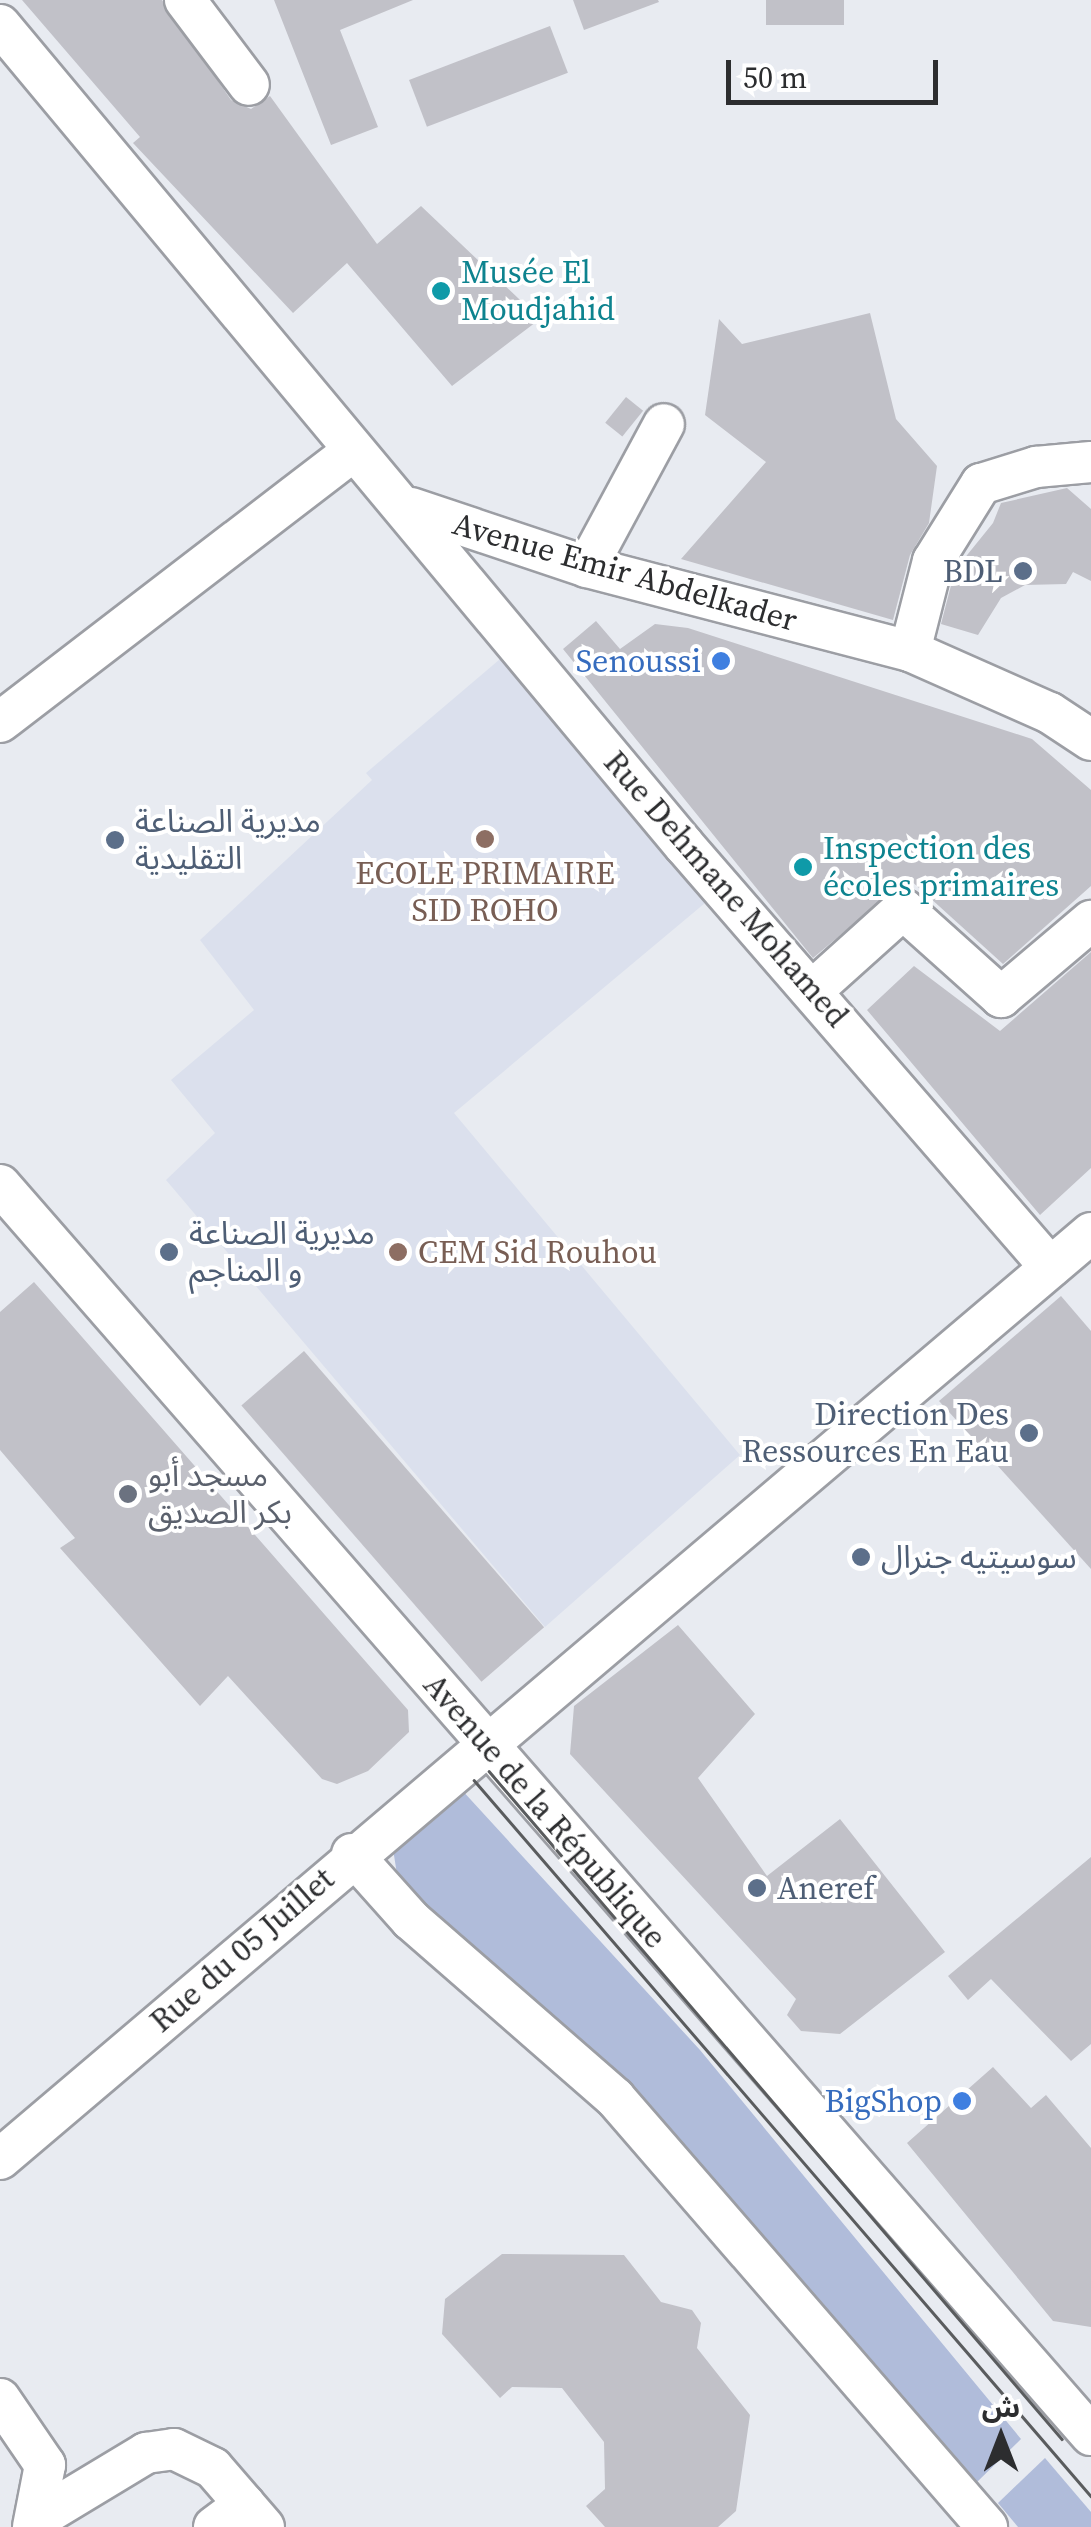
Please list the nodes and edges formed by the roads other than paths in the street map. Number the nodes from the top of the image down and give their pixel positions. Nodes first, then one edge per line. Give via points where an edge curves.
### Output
1 (185, 0) edge
2 (0, 25) edge
3 (250, 85) dead end
4 (664, 424) dead end
5 (354, 450) junction
6 (1091, 462) edge
7 (408, 506) junction
8 (587, 567) junction
9 (910, 651) junction
10 (0, 722) edge
11 (1091, 740) edge
12 (1091, 921) edge
13 (813, 990) junction
14 (0, 1186) edge
15 (1091, 1233) edge
16 (1050, 1268) junction
17 (486, 1743) junction
18 (352, 1854) junction
19 (0, 2159) edge
20 (0, 2398) edge
21 (1084, 2414) edge
22 (968, 2520) edge
23 (230, 2522) edge
24 (34, 2524) edge

1 - 3 street
2 - 5 street, Avenue Emir Abdelkader
4 - 8 street
5 - 7 street, Avenue Emir Abdelkader
5 - 10 street
6 - 9 street via 1036,466 981,484 933,561
7 - 8 street, Avenue Emir Abdelkader
7 - 13 street, Rue Dehmane Mohamed via 684,845
8 - 9 street, Avenue Emir Abdelkader
9 - 11 street, Avenue Emir Abdelkader via 1050,713
12 - 13 street via 1001,997 903,909
13 - 16 street, Rue Dehmane Mohamed
14 - 17 street, Avenue de la République
15 - 16 street, Rue du 05 Juillet
16 - 17 street, Rue du 05 Juillet
17 - 18 street, Rue du 05 Juillet
17 - 21 street, Avenue de la République
18 - 19 street, Rue du 05 Juillet
18 - 22 street via 412,1920 615,2098
20 - 24 street via 45,2466
23 - 24 street via 213,2468 174,2450 146,2453

